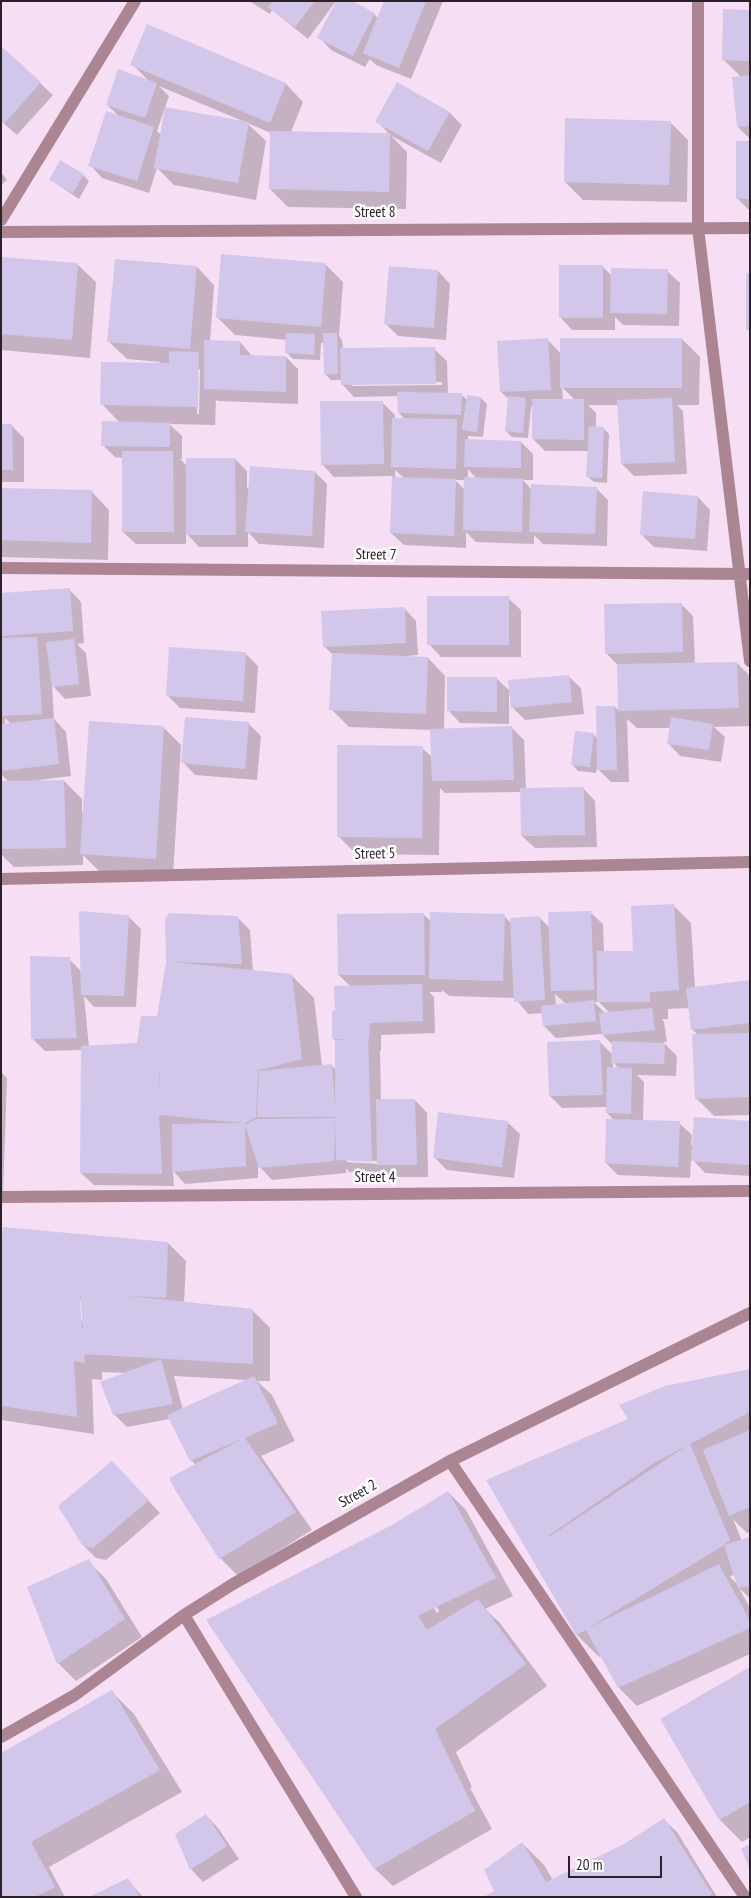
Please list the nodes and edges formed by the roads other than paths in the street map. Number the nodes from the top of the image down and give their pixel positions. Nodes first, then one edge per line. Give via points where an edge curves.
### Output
1 (135, 1) edge
2 (698, 1) edge
3 (1, 220) edge
4 (698, 228) junction
5 (750, 228) edge
6 (1, 232) edge
7 (1, 568) edge
8 (744, 574) edge
9 (750, 662) edge
10 (750, 862) edge
11 (1, 879) edge
12 (750, 1191) edge
13 (1, 1197) edge
14 (750, 1314) edge
15 (450, 1461) junction
16 (184, 1615) junction
17 (1, 1737) edge
18 (356, 1897) edge
19 (745, 1897) edge

1 - 3 street
2 - 4 street
4 - 5 street, Street 8
4 - 6 street, Street 8
4 - 8 street
7 - 8 street, Street 7
8 - 9 street
10 - 11 street, Street 5
12 - 13 street, Street 4
14 - 15 street, Street 2
15 - 16 street, Street 2
15 - 19 street
16 - 17 street, Street 2 via 75,1695
16 - 18 street

